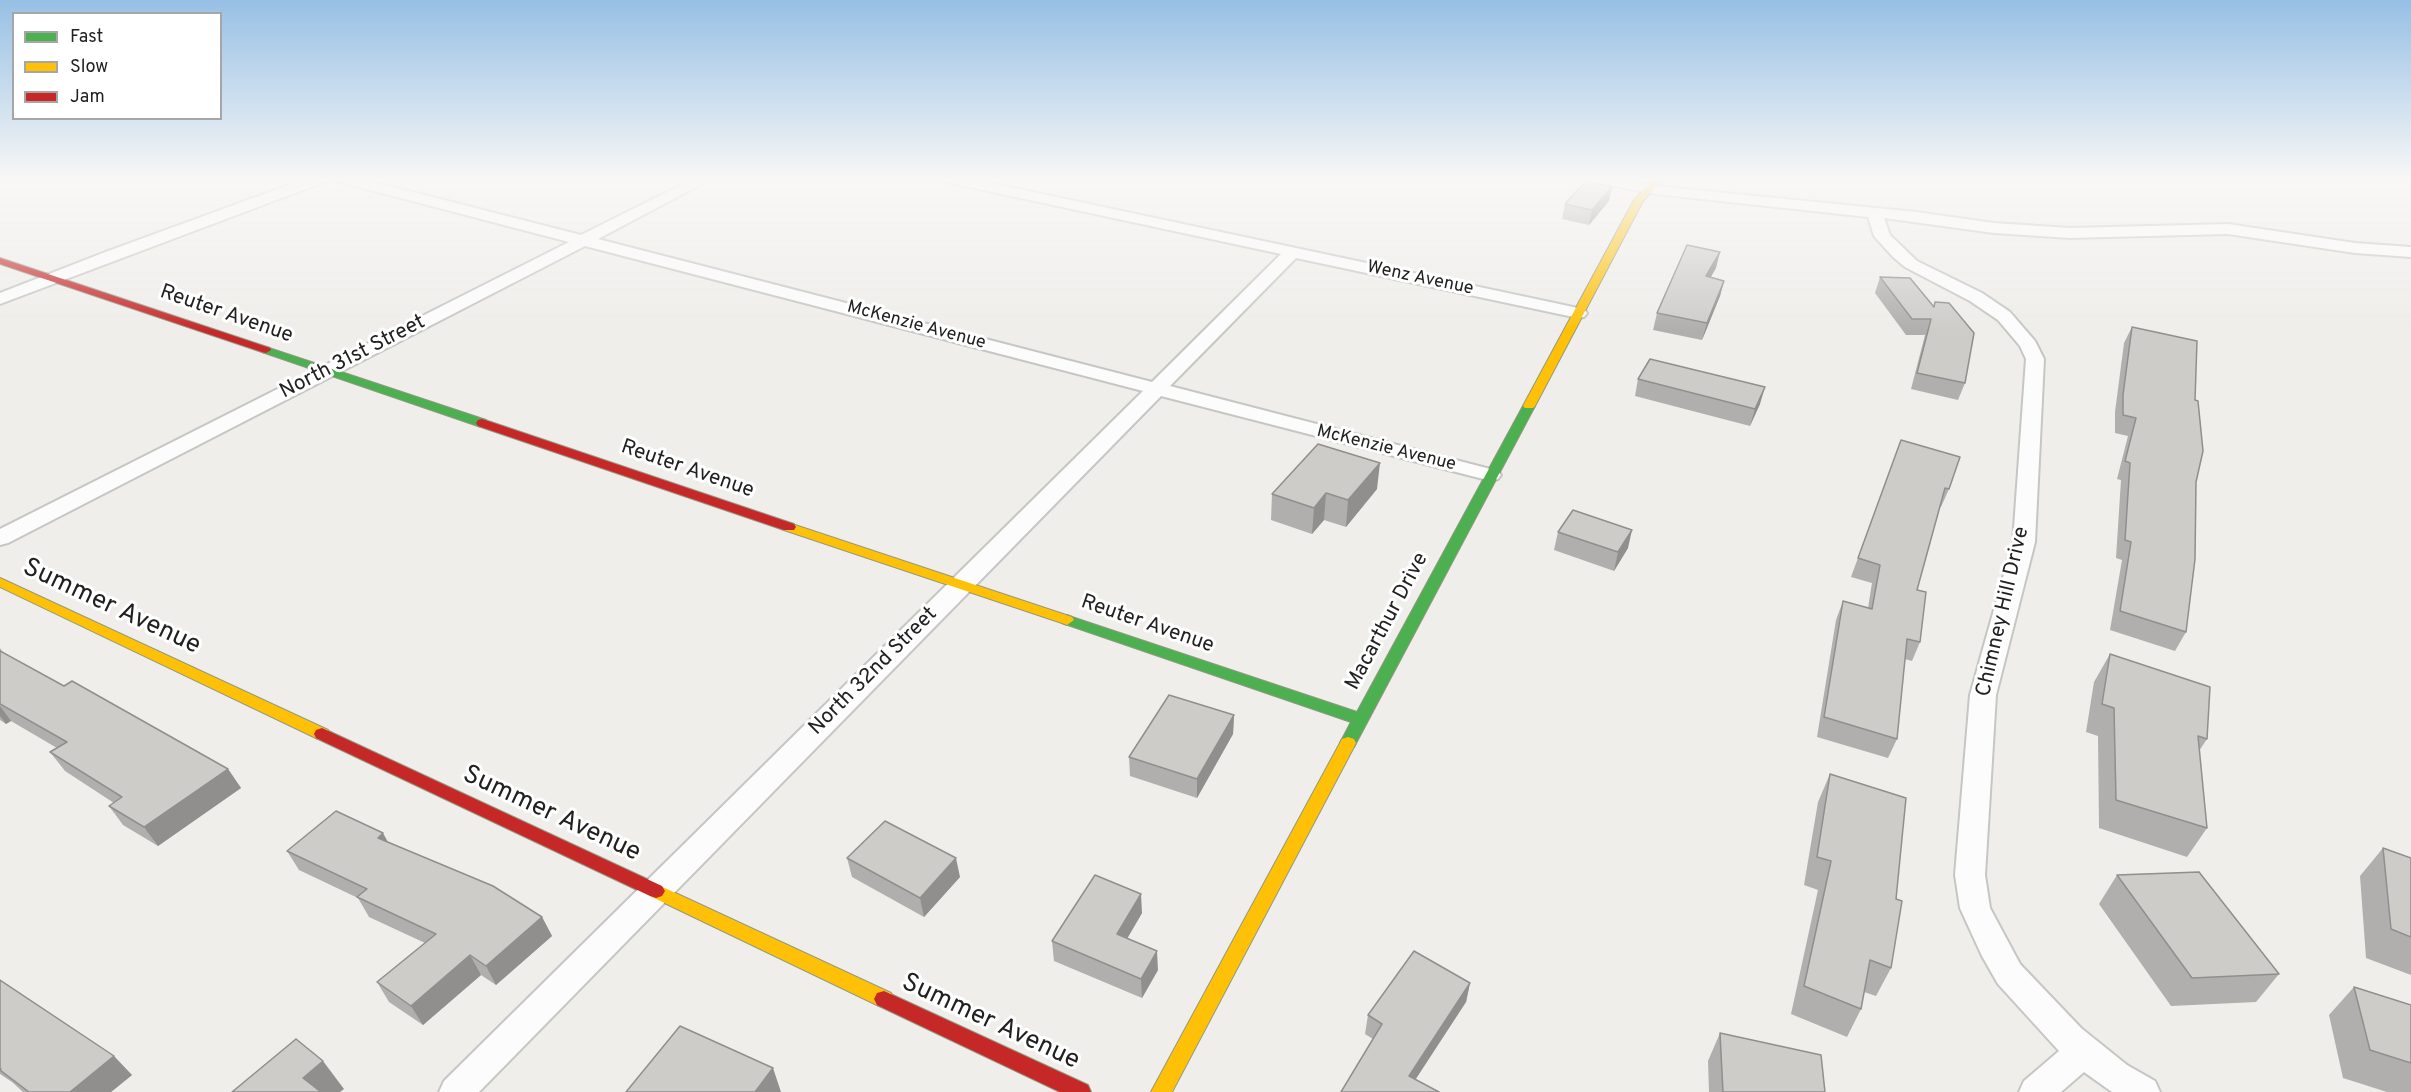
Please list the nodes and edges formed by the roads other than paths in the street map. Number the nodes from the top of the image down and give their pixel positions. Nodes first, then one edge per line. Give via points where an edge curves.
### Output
1 (184, 229) edge
2 (541, 229) edge
3 (606, 229) edge
4 (1185, 229) edge
5 (1623, 229) edge
6 (1880, 229) edge
7 (2013, 229) edge
8 (584, 240) junction
9 (1293, 252) junction
10 (2411, 252) edge
11 (0, 261) edge
12 (52, 278) junction
13 (0, 299) edge
14 (1578, 313) junction
15 (327, 371) junction
16 (1157, 389) junction
17 (1491, 476) junction
18 (0, 538) edge
19 (0, 582) edge
20 (961, 585) junction
21 (1360, 719) junction
22 (655, 891) junction
23 (2084, 1051) junction
24 (456, 1092) edge
25 (1081, 1092) edge
26 (1161, 1092) edge
27 (2036, 1092) edge
28 (2143, 1092) edge

1 - 12 street
2 - 8 street, McKenzie Avenue
3 - 8 street, North 31st Street
4 - 9 street, Wenz Avenue
5 - 14 street, Macarthur Drive
6 - 23 street, Chimney Hill Drive via 1882,236 1911,264 2004,316 2030,345 2035,359 2024,542 1983,695 1970,875 1975,908 2009,974
7 - 10 street via 2112,233 2228,229 2355,248
8 - 15 street, North 31st Street
8 - 16 street, McKenzie Avenue
9 - 14 street, Wenz Avenue
9 - 16 street, North 32nd Street
11 - 12 street, Reuter Avenue
12 - 13 street
12 - 15 street, Reuter Avenue
14 - 17 street, Macarthur Drive
15 - 18 street, North 31st Street
15 - 20 street, Reuter Avenue
16 - 17 street, McKenzie Avenue
16 - 20 street, North 32nd Street
17 - 21 street, Macarthur Drive
19 - 22 street, Summer Avenue
20 - 21 street, Reuter Avenue
20 - 22 street, North 32nd Street
21 - 26 street, Macarthur Drive
22 - 24 street, North 32nd Street
22 - 25 street, Summer Avenue
23 - 27 street
23 - 28 street, Chimney Hill Drive

